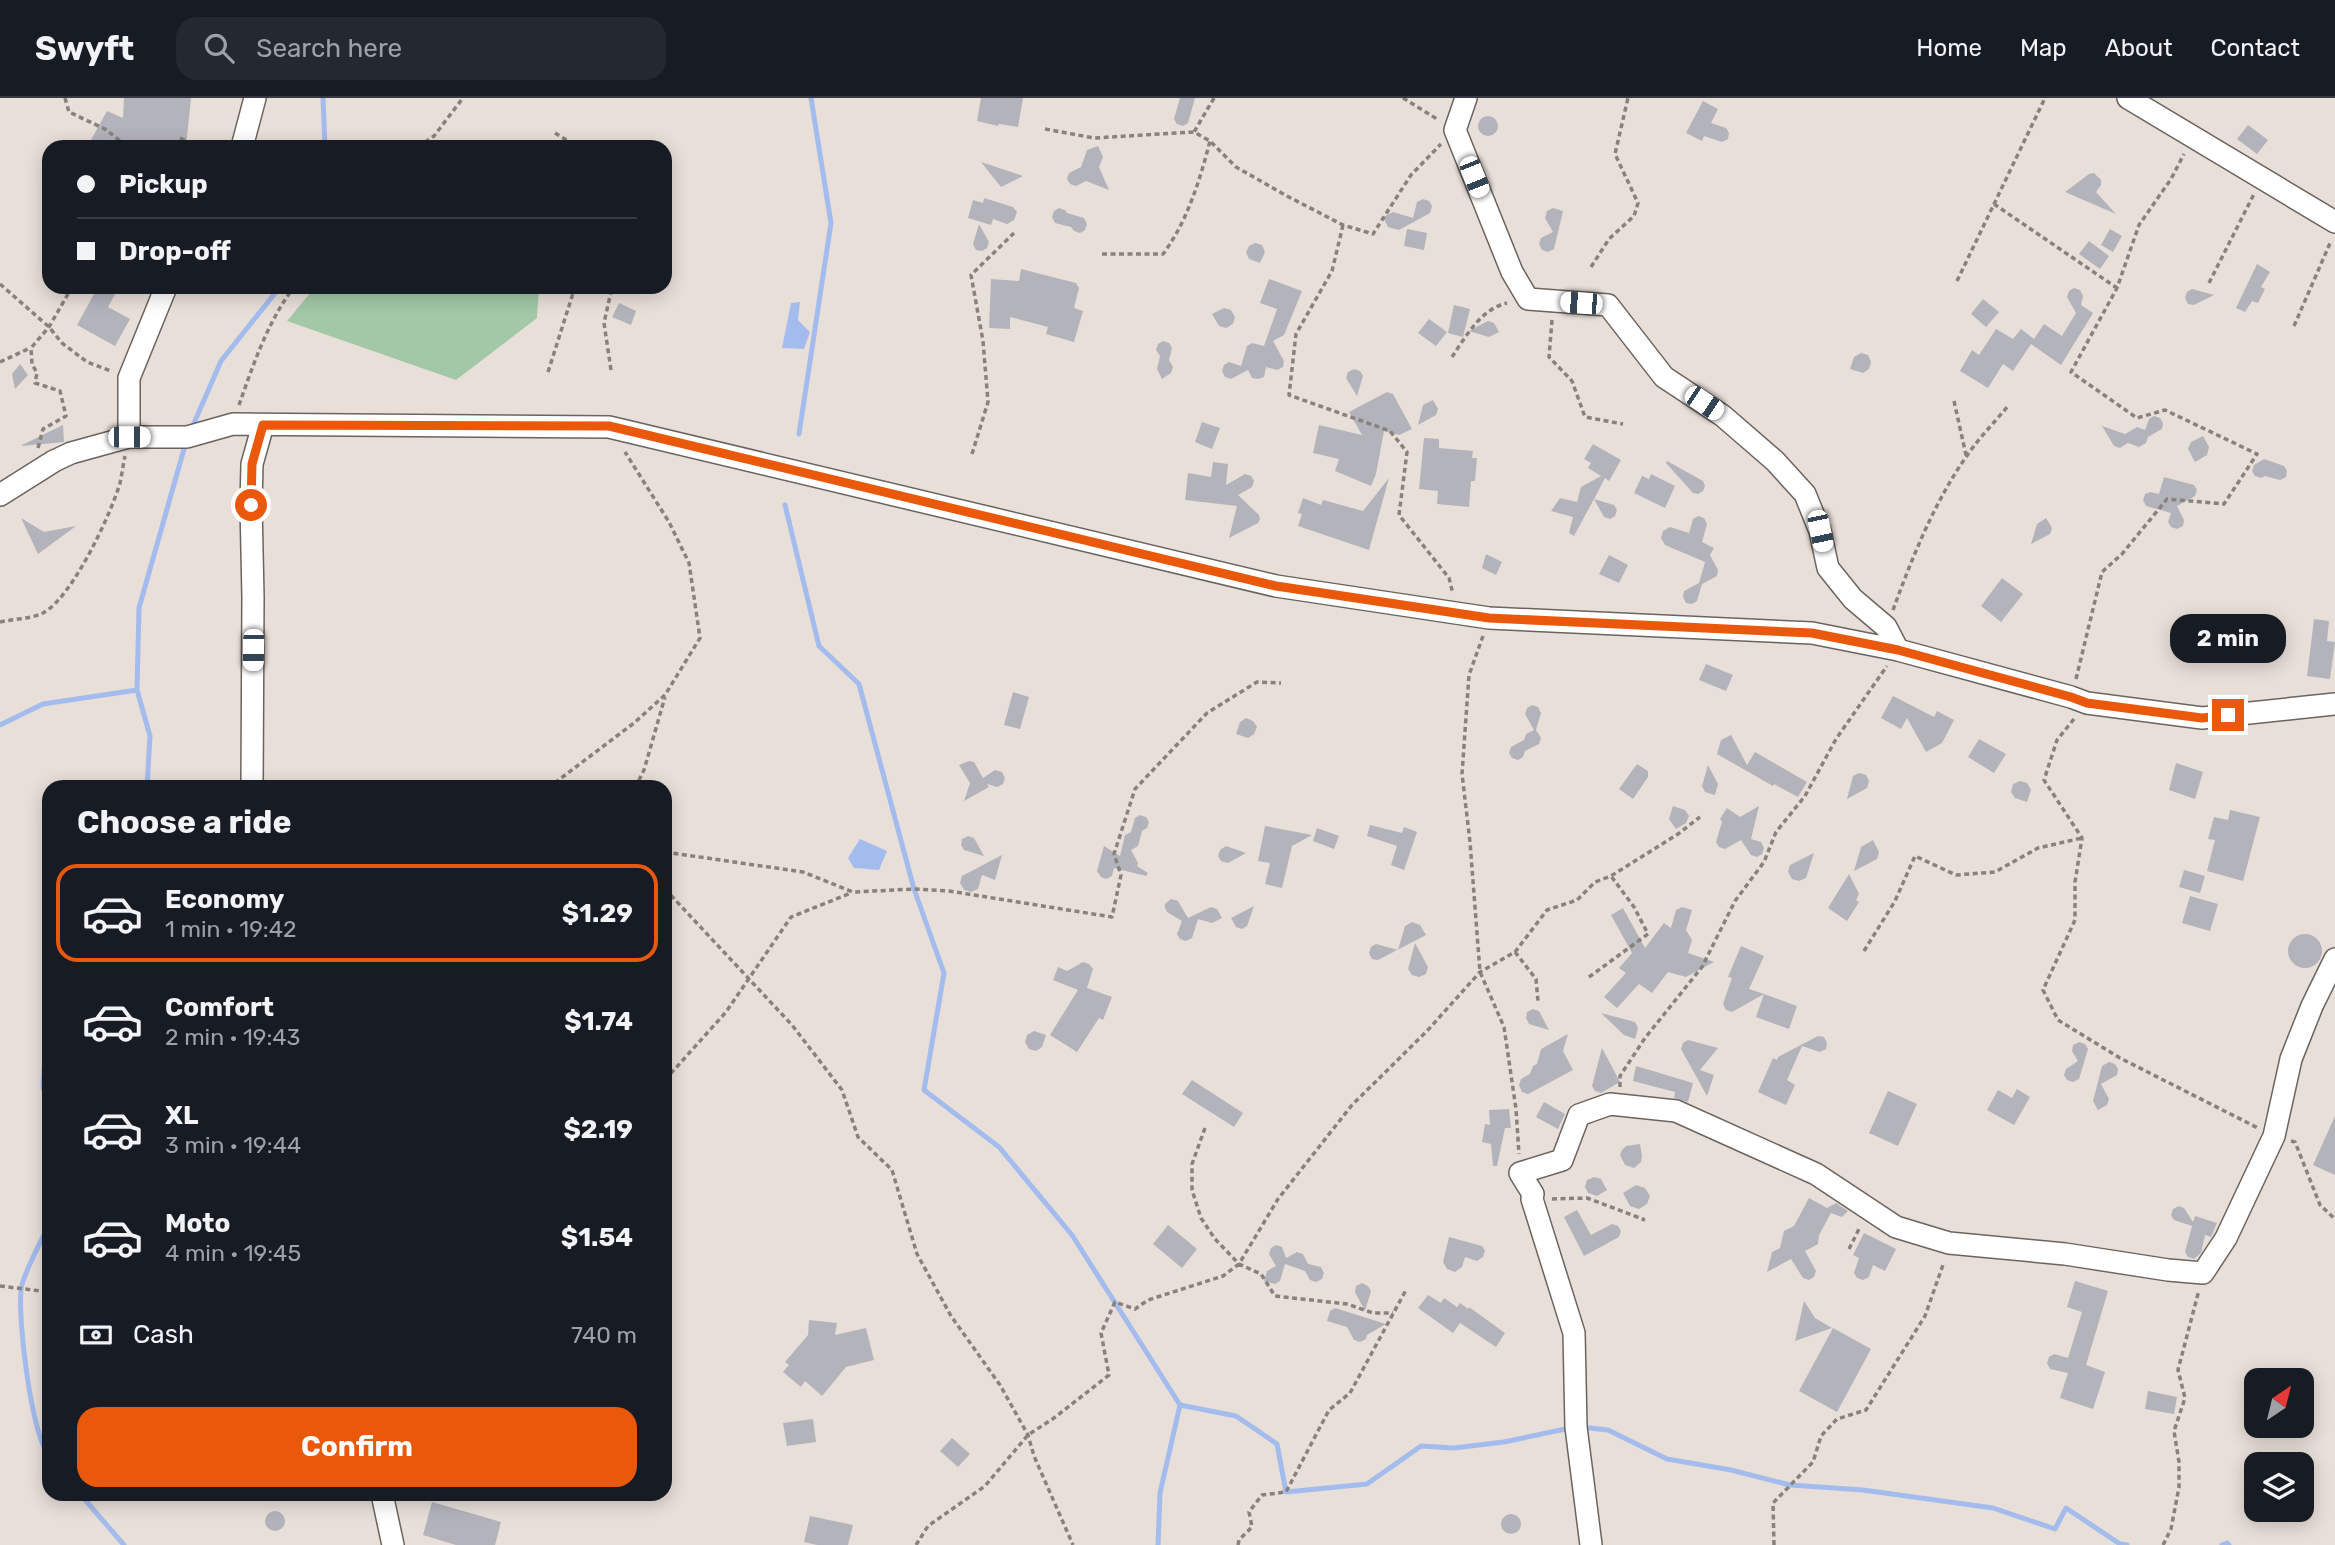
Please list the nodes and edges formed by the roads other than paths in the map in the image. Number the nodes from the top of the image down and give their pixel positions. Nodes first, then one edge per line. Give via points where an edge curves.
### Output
1 (255, 98) edge
2 (1465, 98) edge
3 (2128, 98) edge
4 (244, 140) edge
5 (2335, 222) edge
6 (163, 294) edge
7 (263, 425) junction
8 (129, 437) junction
9 (0, 495) edge
10 (1898, 650) junction
11 (2335, 704) edge
12 (252, 780) edge
13 (2335, 959) edge
14 (384, 1501) edge
15 (393, 1545) edge
16 (1591, 1545) edge

1 - 4 street
2 - 10 street via 1455,130 1512,272 1528,299 1608,305 1664,377 1723,416 1775,461 1805,494 1828,568 1853,599 1886,628
3 - 5 street
6 - 8 street via 129,379
7 - 8 street via 233,424 187,437
7 - 10 street via 609,426 1276,586 1489,618 1812,633
7 - 12 street via 252,464
8 - 9 street via 71,453
10 - 11 street via 2079,700 2202,718
13 - 16 street via 2291,1059 2274,1136 2226,1238 2203,1273 1949,1243 1896,1227 1816,1174 1676,1111 1621,1103 1578,1115 1562,1160 1520,1173 1533,1194 1574,1333 1576,1427
14 - 15 street

